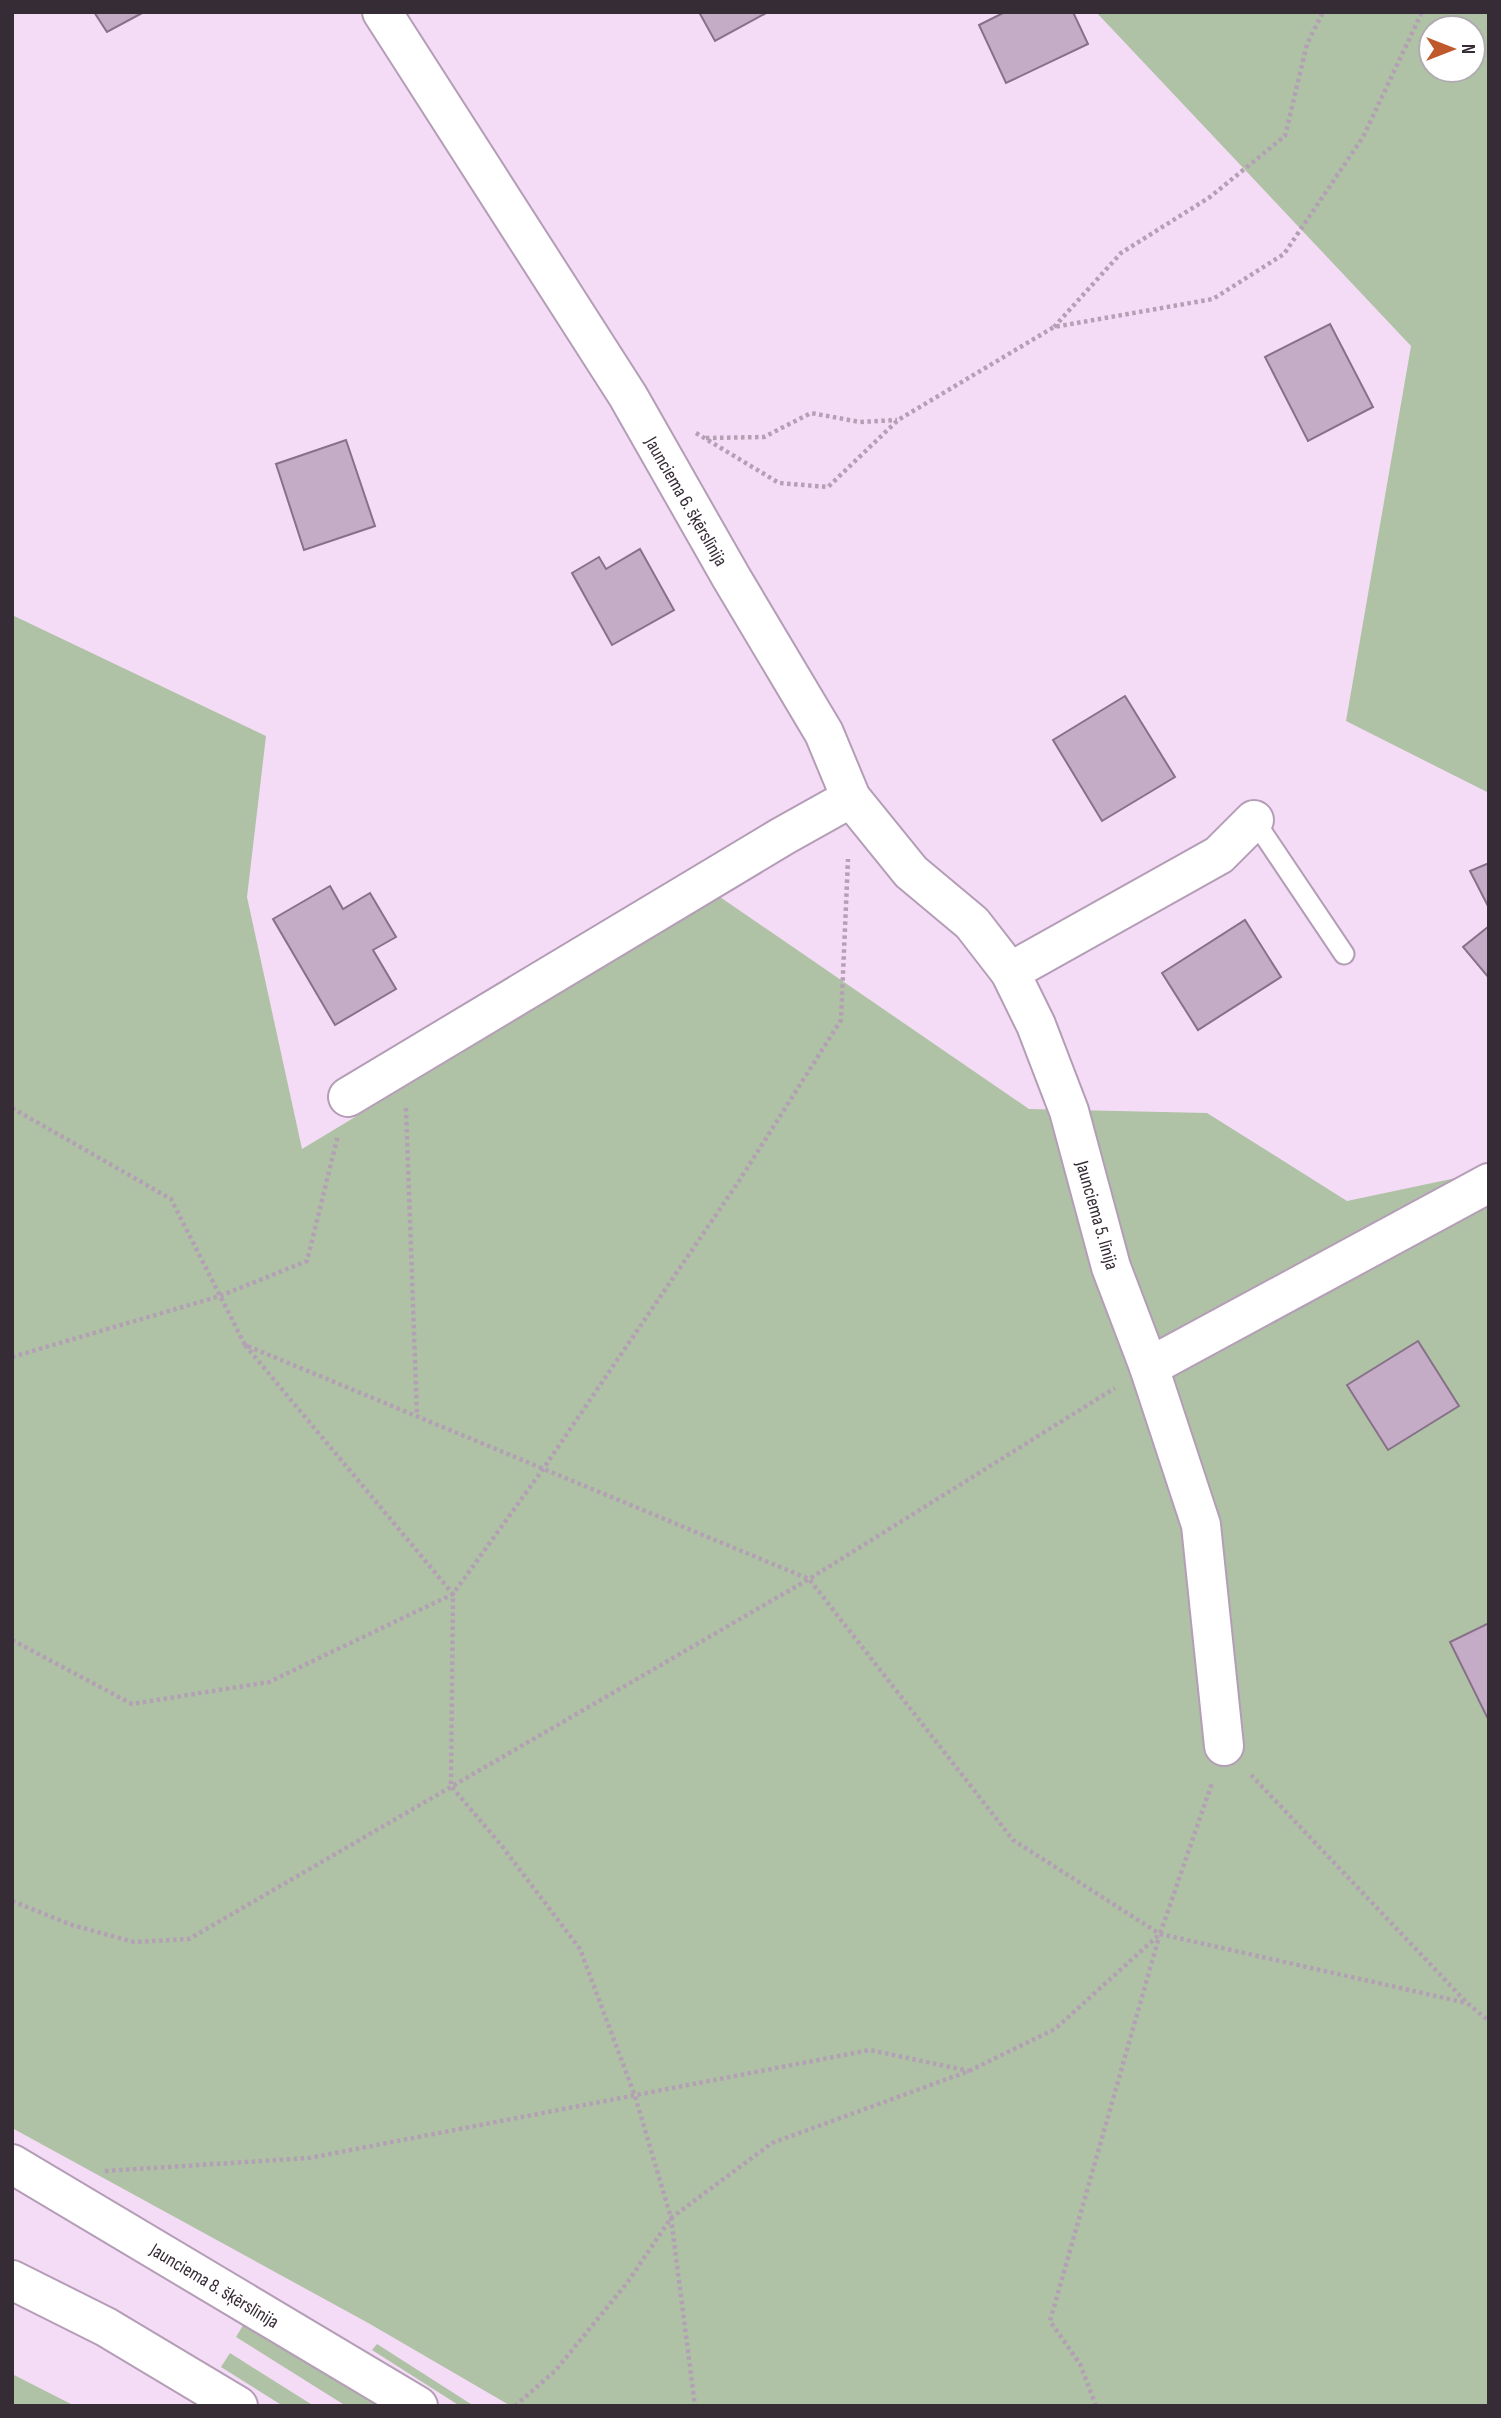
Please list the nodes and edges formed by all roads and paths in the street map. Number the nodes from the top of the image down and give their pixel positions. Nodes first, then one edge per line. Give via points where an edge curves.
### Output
1 (382, 12) edge
2 (1323, 12) edge
3 (1422, 12) edge
4 (1054, 327) junction
5 (898, 419) junction
6 (695, 432) dead end
7 (706, 438) junction
8 (851, 798) junction
9 (1254, 821) joint
10 (1344, 954) dead end
11 (1010, 972) junction
12 (404, 1064) junction
13 (348, 1097) joint
14 (12, 1108) edge
15 (1489, 1183) edge
16 (220, 1296) junction
17 (245, 1345) junction
18 (12, 1357) edge
19 (1149, 1367) junction
20 (416, 1416) junction
21 (544, 1469) junction
22 (809, 1579) junction
23 (453, 1594) junction
24 (12, 1640) edge
25 (1224, 1746) junction
26 (451, 1786) junction
27 (12, 1902) edge
28 (1160, 1934) junction
29 (1467, 2003) junction
30 (1489, 2021) edge
31 (969, 2071) junction
32 (635, 2096) junction
33 (25, 2172) edge
34 (671, 2218) junction
35 (12, 2280) edge
36 (238, 2406) edge
37 (418, 2406) edge
38 (515, 2406) edge
39 (695, 2406) edge
40 (1096, 2406) edge

1 - 8 street, Jaunciema 6. šķērslīnija via 628,396 824,733
2 - 4 path via 1307,44 1285,136 1210,197 1121,253
3 - 4 path via 1363,137 1284,254 1213,299
4 - 5 path
5 - 7 path via 860,422 811,413 764,438
5 - 7 path via 828,487 779,483
6 - 7 path
8 - 11 street, Jaunciema 6. šķērslīnija via 911,872 972,923
8 - 12 street
8 - 21 path via 841,1020 739,1181
9 - 10 lane
9 - 11 street via 1219,855
11 - 19 street, Jaunciema 5. līnija via 1069,1111 1111,1267
12 - 13 street
12 - 20 path
13 - 16 path via 307,1261
14 - 16 path via 171,1199
15 - 19 street
16 - 17 path
16 - 18 path
17 - 20 path
17 - 23 path
19 - 22 path
19 - 25 street, Jaunciema 5. līnija via 1200,1525
20 - 21 path
21 - 22 path
21 - 23 path
22 - 26 path
22 - 28 path via 1013,1840
23 - 24 path via 269,1682 132,1704
23 - 26 path
25 - 28 path
25 - 29 path
26 - 27 path via 189,1939 134,1942
26 - 32 path via 580,1948
28 - 29 path
28 - 31 path via 1055,2029
28 - 40 path via 1051,2321 1080,2364
29 - 30 path
31 - 32 path via 870,2050
31 - 34 path via 772,2143
32 - 33 path via 309,2158
32 - 34 path
33 - 37 street, Jaunciema 8. šķērslīnija
34 - 38 path via 627,2283 555,2371
34 - 39 path
35 - 36 street via 106,2327

